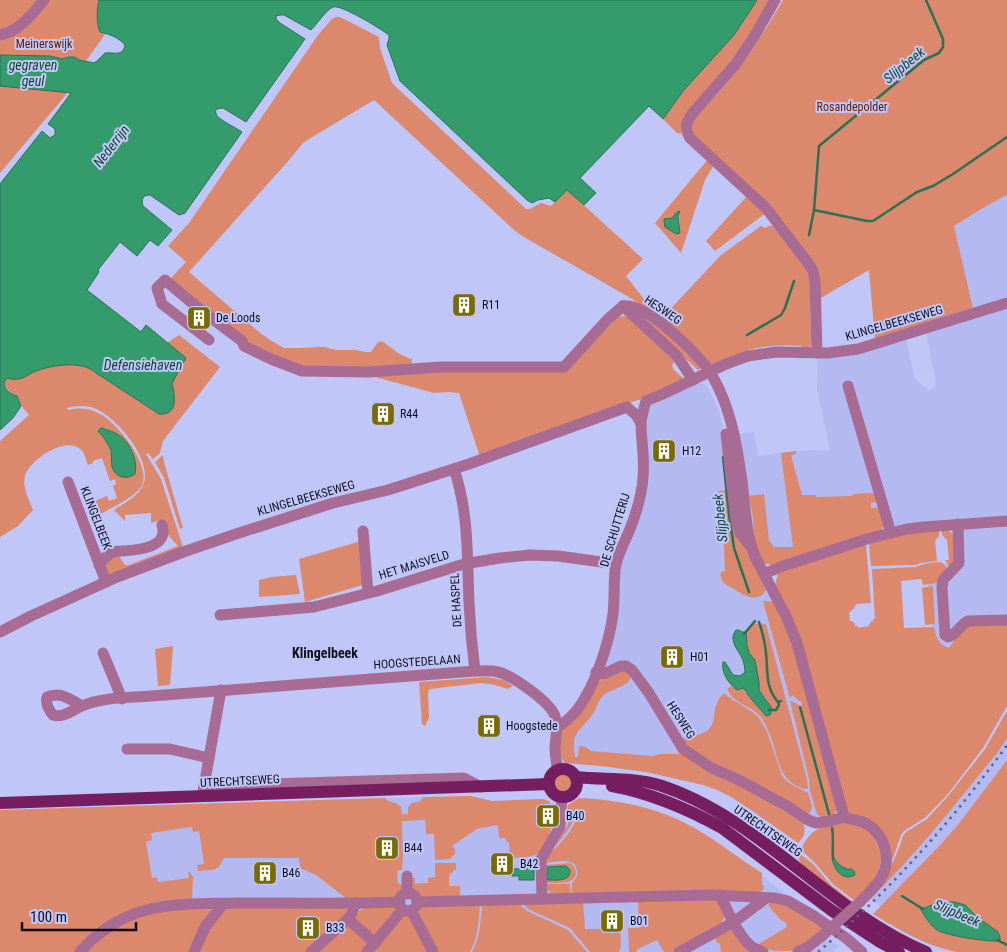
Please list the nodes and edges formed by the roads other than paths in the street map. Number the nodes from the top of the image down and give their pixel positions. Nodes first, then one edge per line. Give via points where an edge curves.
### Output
1 (44, 0) edge
2 (775, 0) edge
3 (0, 35) edge
4 (1007, 304) edge
5 (623, 306) junction
6 (209, 340) dead end
7 (817, 353) junction
8 (703, 375) junction
9 (848, 386) dead end
10 (646, 401) joint
11 (642, 423) junction
12 (454, 469) junction
13 (68, 482) dead end
14 (1007, 521) edge
15 (958, 524) junction
16 (162, 525) dead end
17 (363, 531) dead end
18 (891, 533) junction
19 (468, 563) junction
20 (616, 564) junction
21 (99, 565) junction
22 (764, 574) junction
23 (106, 582) junction
24 (368, 593) junction
25 (220, 615) dead end
26 (1007, 620) edge
27 (0, 632) edge
28 (103, 653) dead end
29 (475, 671) junction
30 (596, 672) junction
31 (221, 690) junction
32 (122, 699) junction
33 (82, 706) dead end
34 (557, 728) junction
35 (127, 750) dead end
36 (208, 758) junction
37 (558, 770) junction
38 (577, 781) junction
39 (549, 784) junction
40 (203, 792) junction
41 (562, 800) junction
42 (0, 803) edge
43 (844, 817) junction
44 (407, 876) dead end
45 (720, 895) junction
46 (766, 898) junction
47 (542, 899) junction
48 (356, 903) junction
49 (407, 903) junction
50 (223, 904) junction
51 (348, 919) junction
52 (734, 922) junction
53 (371, 948) edge
54 (80, 952) edge
55 (194, 952) edge
56 (311, 952) edge
57 (433, 952) edge
58 (679, 952) edge
59 (764, 952) edge
60 (798, 952) edge
61 (862, 952) edge
62 (899, 952) edge
63 (926, 952) edge

1 - 3 street via 19,27
2 - 7 street via 735,65 689,118 685,128 690,138 770,213 813,271
4 - 7 street, KLINGELBEEKSEWEG via 858,349
5 - 6 street via 564,367 454,366 368,372 302,371 244,346 242,341 166,280 158,288 162,304
5 - 8 street via 677,356
5 - 8 street, HESWEG via 632,306 664,325 691,349
7 - 8 street, KLINGELBEEKSEWEG via 758,354
8 - 10 street, KLINGELBEEKSEWEG
8 - 22 street via 720,408 728,442 736,520
9 - 18 street
10 - 11 street, DE SCHUTTERIJ
11 - 12 street, KLINGELBEEKSEWEG via 627,407
11 - 20 street, DE SCHUTTERIJ via 642,485 635,516
12 - 19 street, DE HASPEL via 464,508
12 - 23 street, KLINGELBEEKSEWEG via 239,533
13 - 21 street, KLINGELBEEK
14 - 15 street
15 - 18 street
15 - 26 street via 959,562 943,580 942,588 945,634 952,636 968,621
16 - 21 street, KLINGELBEEK via 162,538 154,545 113,552
17 - 24 street
18 - 22 street
19 - 20 street, HET MAISVELD via 539,555
19 - 24 street, HET MAISVELD
19 - 29 street, DE HASPEL
20 - 30 street, DE SCHUTTERIJ via 610,630
21 - 23 street, KLINGELBEEK
22 - 43 street via 797,643
23 - 27 street, KLINGELBEEKSEWEG
24 - 25 street, HET MAISVELD via 314,608
28 - 32 street
29 - 31 street, HOOGSTEDELAAN
29 - 34 street, HOOGSTEDELAAN via 506,674 527,688 551,708
30 - 34 street via 576,711
30 - 43 street, HESWEG via 606,673 621,666 632,670 683,749 712,768 816,823
31 - 32 street, HOOGSTEDELAAN
31 - 36 street
32 - 33 street, HOOGSTEDELAAN
34 - 37 street, HOOGSTEDELAAN via 555,753
35 - 36 street via 170,749
36 - 40 street
37 - 38 main road, UTRECHTSEWEG via 570,770
37 - 39 main road via 550,777
38 - 41 main road via 575,791
38 - 62 main road, UTRECHTSEWEG via 626,789 704,818 832,910
38 - 63 main road, UTRECHTSEWEG via 642,782 682,794 736,823 883,930
39 - 40 main road, UTRECHTSEWEG via 241,794
39 - 41 main road via 554,795
40 - 42 main road, UTRECHTSEWEG
41 - 47 street via 560,827 541,859
43 - 60 street, bridge via 864,823 881,838 886,853 884,871 860,902 822,936
44 - 49 street
45 - 46 street
45 - 47 street
45 - 52 street
46 - 52 street
46 - 61 street via 788,901 799,907
47 - 49 street
48 - 49 street
48 - 50 street
48 - 51 street
49 - 53 street
49 - 57 street
50 - 54 street via 172,905 137,913 98,935
50 - 55 street via 205,927
51 - 53 street
51 - 56 street
52 - 58 street
52 - 59 street via 750,945

